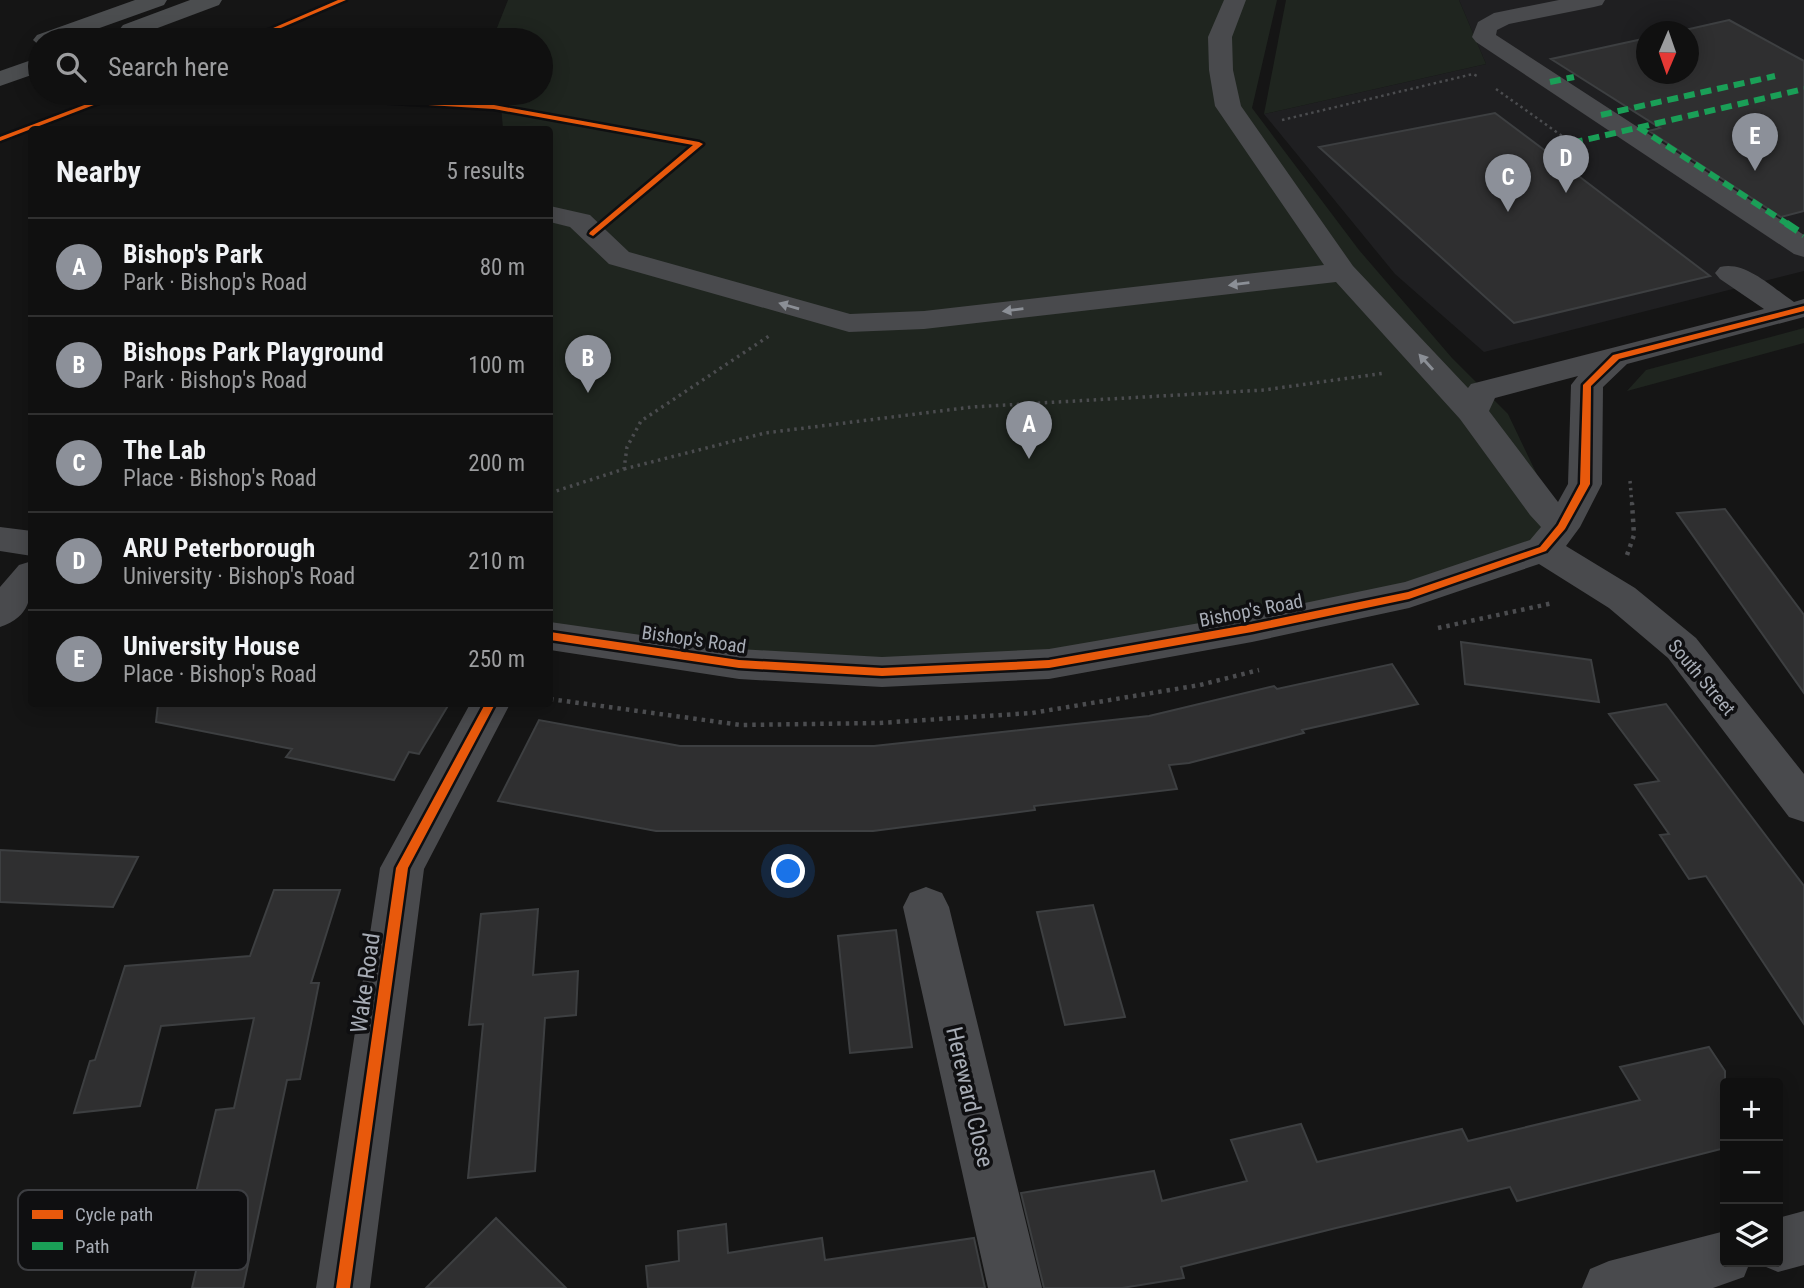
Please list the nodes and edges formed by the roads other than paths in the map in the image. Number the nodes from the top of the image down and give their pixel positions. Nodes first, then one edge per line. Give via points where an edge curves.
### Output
1 (156, 0) edge
2 (211, 0) edge
3 (1235, 0) edge
4 (1594, 0) edge
5 (78, 28) edge
6 (136, 28) edge
7 (28, 46) edge
8 (0, 56) edge
9 (28, 68) edge
10 (0, 79) edge
11 (553, 215) edge
12 (1804, 248) edge
13 (1343, 272) junction
14 (1730, 273) dead end
15 (1796, 310) edge
16 (1616, 357) junction
17 (1472, 412) junction
18 (1552, 538) junction
19 (0, 539) edge
20 (28, 543) edge
21 (28, 578) edge
22 (0, 613) edge
23 (553, 636) edge
24 (488, 707) edge
25 (1804, 805) edge
26 (926, 907) dead end
27 (1804, 1238) edge
28 (1783, 1244) edge
29 (1720, 1259) edge
30 (343, 1288) edge
31 (1015, 1288) edge
32 (1609, 1288) edge

1 - 5 highway
2 - 6 highway
3 - 13 street, South Street via 1220,37 1228,106
4 - 12 street via 1492,12 1484,37
7 - 8 highway
9 - 10 highway
13 -> 11 street via 849,323 619,258 580,222
17 -> 13 street, South Street
14 - 15 street
15 - 16 street
16 - 17 street via 1482,391
16 - 18 street via 1587,385 1586,484
17 - 18 street, South Street via 1542,507
18 - 23 street, Bishop's Road via 1409,595 1049,664 882,672 764,666
18 - 25 street, South Street via 1682,648
19 - 20 street
21 - 22 street
24 - 30 street, Wake Road via 402,868
26 - 31 street, Hereward Close
27 - 28 street
29 - 32 street

